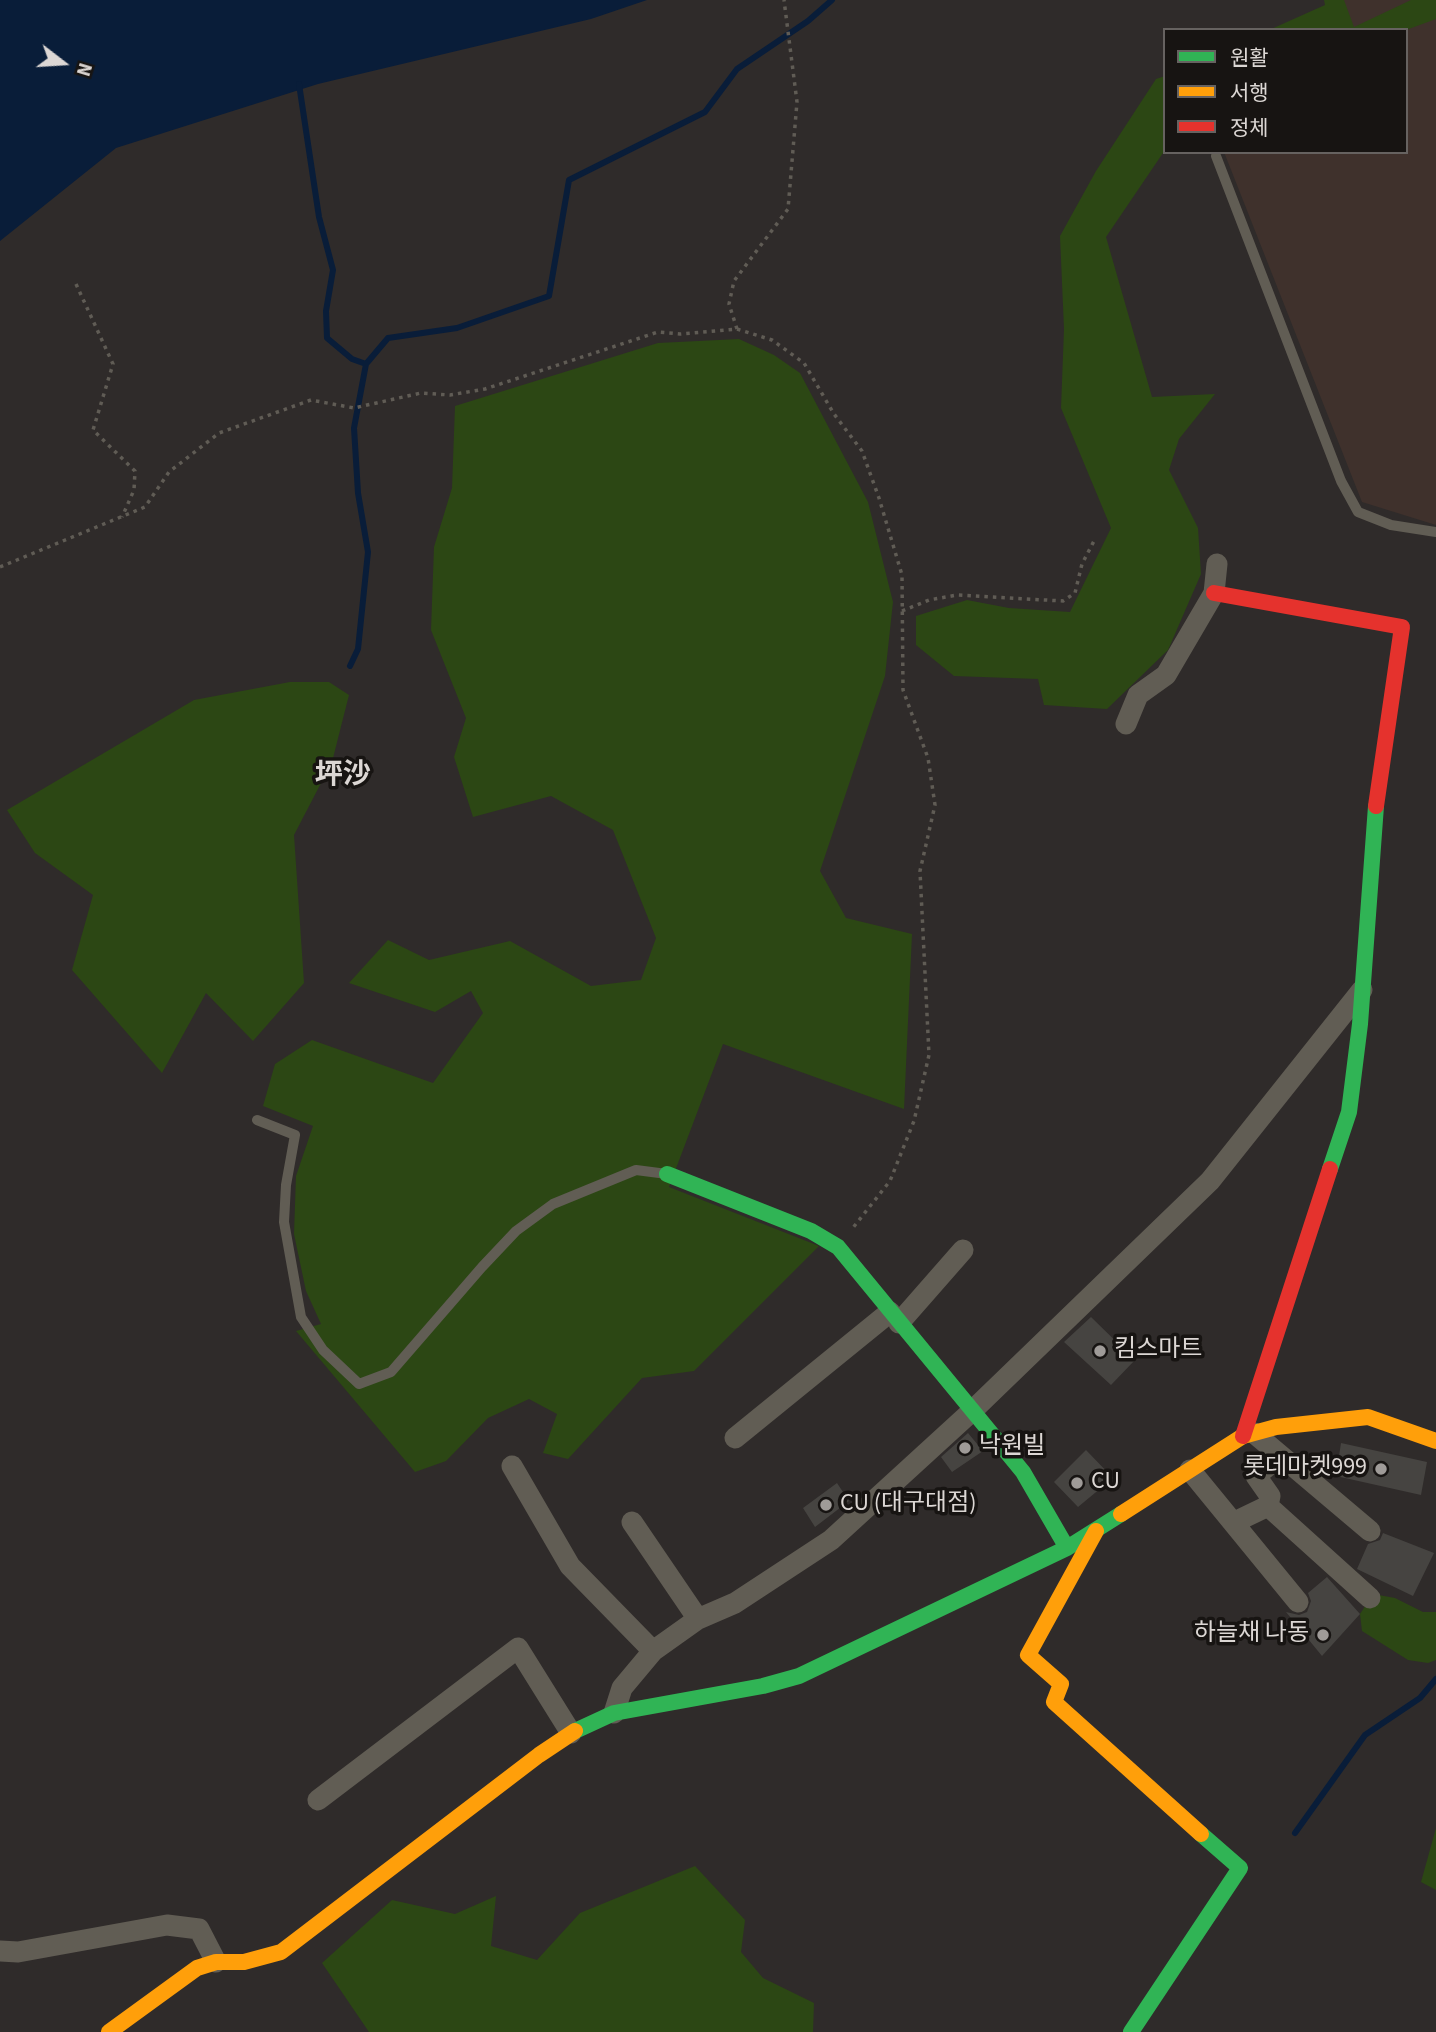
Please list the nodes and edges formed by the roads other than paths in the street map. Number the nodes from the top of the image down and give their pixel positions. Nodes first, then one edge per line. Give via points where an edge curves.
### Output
1 (1216, 156) dead end
2 (1436, 532) edge
3 (1217, 564) dead end
4 (1214, 593) junction
5 (1126, 724) dead end
6 (1363, 989) junction
7 (257, 1121) dead end
8 (667, 1174) joint
9 (963, 1250) dead end
10 (895, 1317) junction
11 (971, 1412) junction
12 (1248, 1435) junction
13 (735, 1438) dead end
14 (1436, 1441) edge
15 (1280, 1456) junction
16 (512, 1466) dead end
17 (1194, 1468) junction
18 (1268, 1506) junction
19 (1241, 1520) junction
20 (632, 1522) dead end
21 (1097, 1529) junction
22 (1370, 1531) dead end
23 (1067, 1548) junction
24 (1370, 1598) dead end
25 (698, 1619) junction
26 (653, 1651) junction
27 (614, 1713) junction
28 (571, 1733) junction
29 (318, 1800) dead end
30 (0, 1951) edge
31 (216, 1962) junction
32 (108, 2032) edge
33 (1131, 2032) edge

1 - 2 lane via 1357,512 1391,525
3 - 4 street
4 - 5 street via 1166,675 1138,695
4 - 6 street via 1402,627 1375,812
6 - 11 street via 1210,1181
6 - 12 street via 1349,1112
7 - 8 lane via 295,1135 284,1222 301,1317 323,1350 359,1384 391,1372 516,1231 553,1204 636,1170
8 - 10 street via 811,1231 838,1247
9 - 10 street
10 - 11 street
10 - 13 street
11 - 23 street via 1023,1472
11 - 25 street via 831,1540 735,1603
12 - 14 street via 1276,1427 1368,1417
12 - 15 street
12 - 17 street
15 - 18 street via 1256,1476 1270,1496
15 - 22 street
16 - 26 street via 570,1566
17 - 19 street
17 - 19 street via 1299,1598
17 - 21 street
18 - 19 street
18 - 24 street
20 - 25 street
21 - 23 street
21 - 33 street via 1028,1655 1061,1684 1054,1702 1240,1868
23 - 27 street via 799,1676
25 - 26 street
26 - 27 street via 622,1688
27 - 28 street
28 - 29 street via 518,1648
28 - 31 street via 281,1952 244,1962
30 - 31 street via 18,1952 167,1926 199,1929
31 - 32 street via 175,1981

